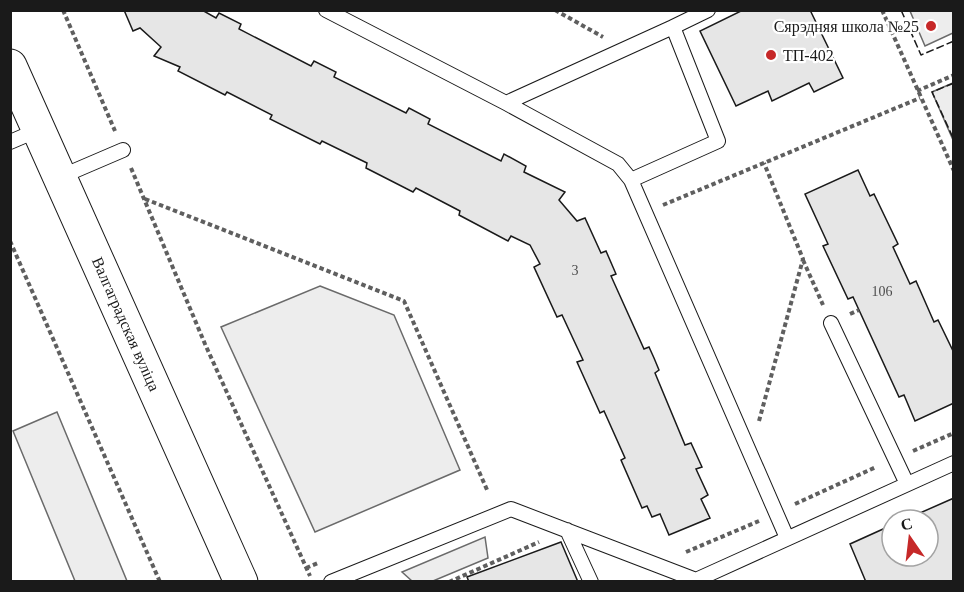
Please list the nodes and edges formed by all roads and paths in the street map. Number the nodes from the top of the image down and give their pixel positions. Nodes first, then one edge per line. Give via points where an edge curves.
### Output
1 (63, 10) edge
2 (326, 10) edge
3 (555, 10) edge
4 (708, 10) edge
5 (882, 10) edge
6 (673, 27) junction
7 (624, 49) junction
8 (10, 66) edge
9 (954, 75) edge
10 (918, 91) junction
11 (920, 98) junction
12 (506, 103) junction
13 (24, 136) edge
14 (123, 150) junction
15 (764, 163) junction
16 (954, 171) edge
17 (60, 177) junction
18 (631, 180) junction
19 (144, 198) junction
20 (645, 213) junction
21 (10, 241) edge
22 (803, 259) junction
23 (859, 310) dead end
24 (831, 323) junction
25 (954, 433) edge
26 (750, 453) junction
27 (895, 459) junction
28 (954, 463) edge
29 (907, 484) junction
30 (498, 496) dead end
31 (776, 513) junction
32 (567, 530) junction
33 (787, 538) junction
34 (683, 554) dead end
35 (696, 581) edge
36 (160, 582) edge
37 (241, 582) edge
38 (314, 582) edge
39 (331, 582) edge
40 (449, 582) edge
41 (591, 582) edge

1 - 14 path
2 - 12 lane
3 - 7 path
4 - 6 lane
5 - 10 path
6 - 7 lane
6 - 18 lane via 718,141
7 - 12 lane
8 - 13 main road, Валгаградская вуліца
9 - 10 path
10 - 11 path
11 - 15 path
11 - 16 path
12 - 18 lane via 618,164
13 - 17 main road, Валгаградская вуліца
14 - 17 lane
14 - 19 path
15 - 20 path
15 - 22 path
17 - 37 main road, Валгаградская вуліца
18 - 20 lane
19 - 30 path via 404,301 488,492
19 - 38 path via 205,344
20 - 26 lane
21 - 36 path
22 - 24 path
22 - 26 path
23 - 24 path
24 - 27 lane
25 - 27 path
26 - 31 lane
27 - 29 lane
27 - 31 path
28 - 29 lane
29 - 33 lane
31 - 33 lane
31 - 34 path
32 - 35 lane
32 - 39 lane via 512,509
32 - 40 path
32 - 41 lane
33 - 35 lane

